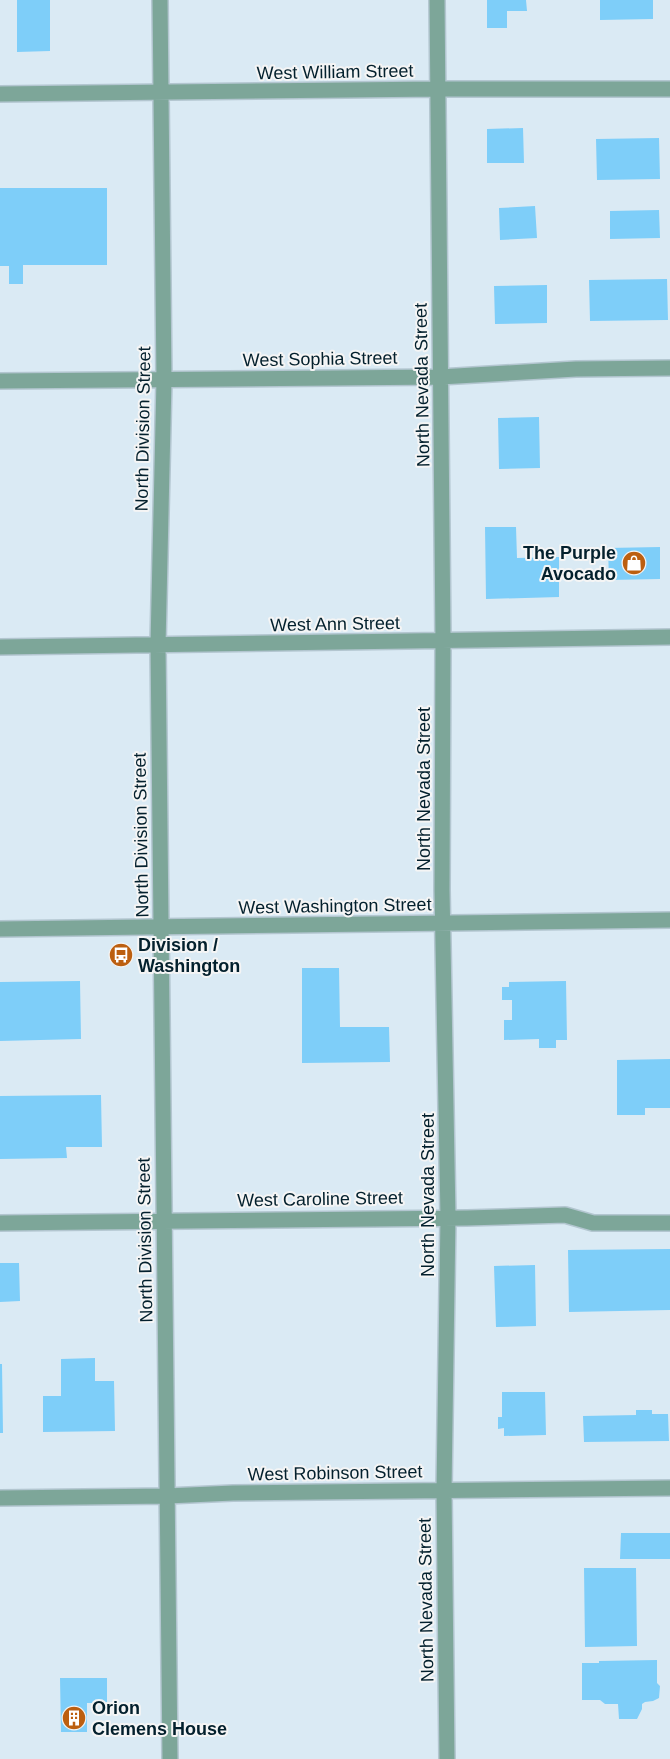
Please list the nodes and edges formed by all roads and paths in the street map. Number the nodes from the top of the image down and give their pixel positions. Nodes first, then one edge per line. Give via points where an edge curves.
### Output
1 (160, 0) edge
2 (437, 0) edge
3 (438, 89) junction
4 (670, 89) edge
5 (160, 93) junction
6 (0, 94) edge
7 (670, 368) edge
8 (440, 377) junction
9 (164, 380) junction
10 (0, 381) edge
11 (670, 637) edge
12 (443, 641) junction
13 (158, 646) junction
14 (0, 647) edge
15 (670, 920) edge
16 (443, 922) junction
17 (161, 928) junction
18 (0, 929) edge
19 (448, 1217) junction
20 (164, 1220) junction
21 (0, 1223) edge
22 (670, 1223) edge
23 (670, 1488) edge
24 (444, 1490) junction
25 (167, 1496) junction
26 (0, 1498) edge
27 (170, 1759) edge
28 (447, 1759) edge

1 - 5 street, North Division Street
2 - 3 street, North Nevada Street
3 - 4 street, West William Street
3 - 5 street, West William Street
3 - 8 street, North Nevada Street
5 - 6 street, West William Street
5 - 9 street, North Division Street
7 - 8 street, West Sophia Street via 576,369
8 - 9 street, West Sophia Street
8 - 12 street, North Nevada Street
9 - 10 street, West Sophia Street
9 - 13 street, North Division Street
11 - 12 street, West Ann Street
12 - 13 street, West Ann Street
12 - 16 street, North Nevada Street
13 - 14 street, West Ann Street
13 - 17 street, North Division Street
15 - 16 street, West Washington Street
16 - 17 street, West Washington Street
16 - 19 street, North Nevada Street
17 - 18 street, West Washington Street
17 - 20 street, North Division Street
19 - 20 street, West Caroline Street
19 - 22 street, West Caroline Street via 565,1215 593,1223
19 - 24 street, North Nevada Street
20 - 21 street, West Caroline Street
20 - 25 street, North Division Street
23 - 24 street, West Robinson Street
24 - 25 street, West Robinson Street via 233,1492
24 - 28 street, North Nevada Street
25 - 26 street, West Robinson Street
25 - 27 street, North Division Street

